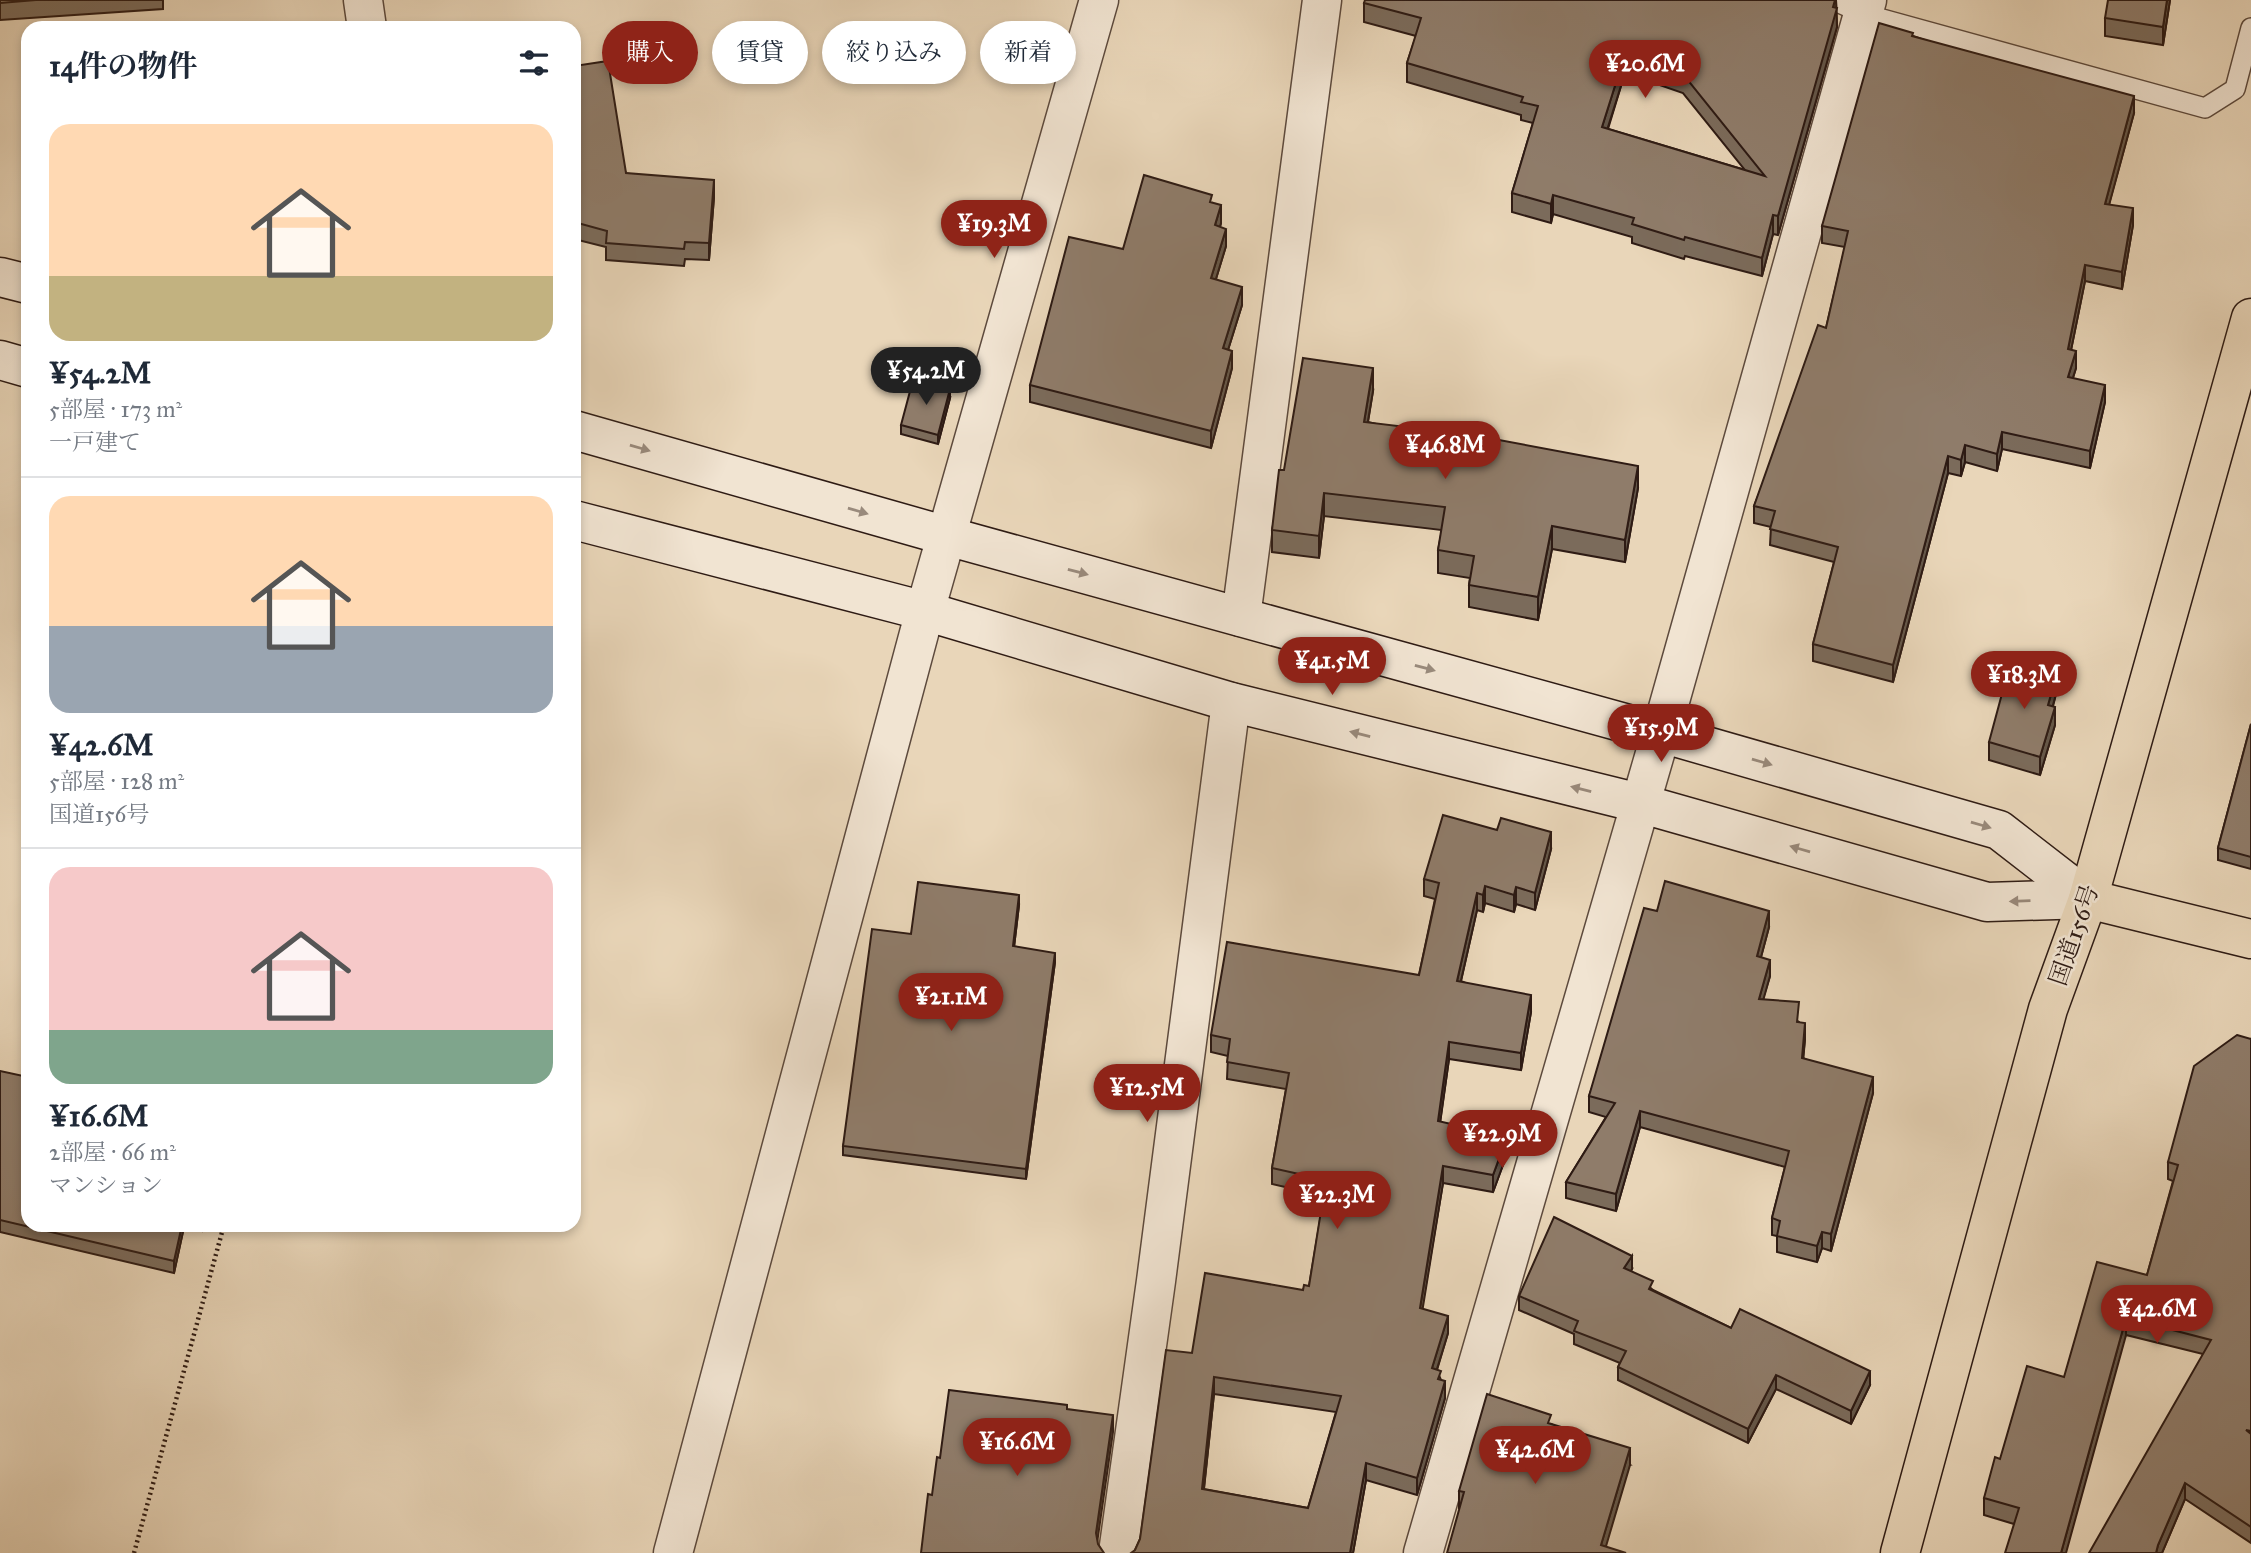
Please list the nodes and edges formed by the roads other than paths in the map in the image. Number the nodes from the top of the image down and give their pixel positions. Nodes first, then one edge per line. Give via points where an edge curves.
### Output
1 (363, 0) edge
2 (1099, 0) edge
3 (1322, 0) edge
4 (1855, 5) edge
5 (366, 21) edge
6 (2251, 28) edge
7 (0, 277) edge
8 (21, 283) edge
9 (2251, 318) edge
10 (0, 360) edge
11 (21, 366) edge
12 (581, 432) edge
13 (581, 522) edge
14 (947, 536) junction
15 (925, 611) junction
16 (1241, 617) junction
17 (1231, 702) junction
18 (1661, 733) junction
19 (1639, 803) junction
20 (2088, 899) junction
21 (2251, 939) edge
22 (673, 1553) edge
23 (1118, 1553) edge
24 (1423, 1553) edge
25 (1900, 1553) edge

1 - 5 street
2 - 14 street
3 - 16 street
4 - 6 lane via 2205,108 2235,89
4 - 18 street
7 - 8 street
9 - 20 main road, 国道156号
10 - 11 street
12 -> 14 street
13 - 15 street
14 - 15 street
14 -> 16 street
15 - 17 street
15 - 22 street
16 -> 18 street
19 -> 17 street
17 - 23 street
18 - 19 street
18 -> 20 street via 1999,830
20 -> 19 street via 1987,902
19 - 24 street
20 - 21 main road
20 - 25 main road, 国道156号 via 2048,1009

